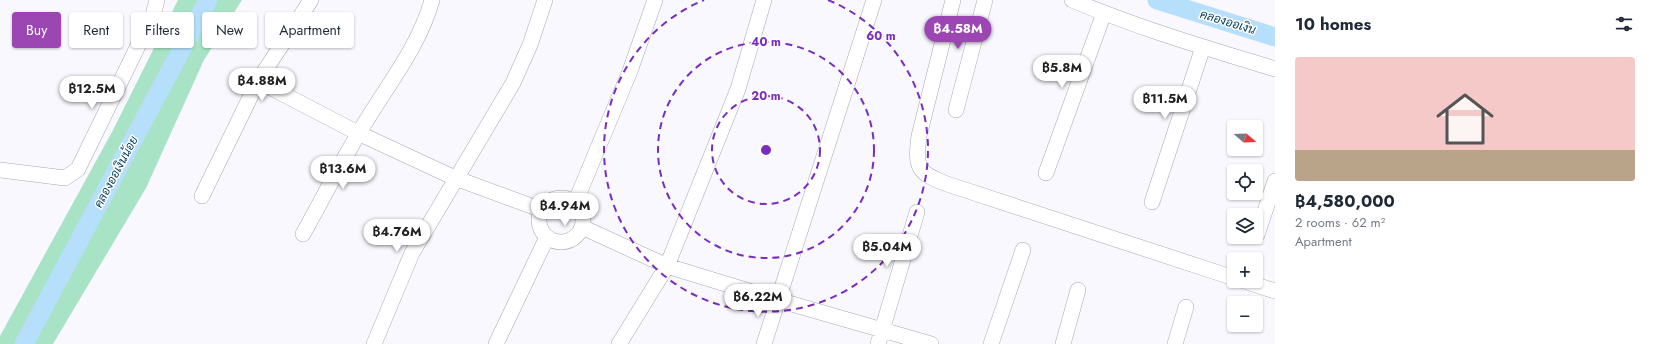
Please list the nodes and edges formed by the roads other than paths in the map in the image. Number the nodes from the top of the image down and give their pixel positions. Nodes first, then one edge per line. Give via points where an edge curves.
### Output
1 (156, 0) edge
2 (310, 0) edge
3 (432, 0) edge
4 (545, 0) edge
5 (655, 0) edge
6 (764, 0) edge
7 (874, 0) edge
8 (953, 0) edge
9 (985, 0) edge
10 (1072, 0) edge
11 (1104, 13) junction
12 (1203, 47) junction
13 (1275, 68) edge
14 (258, 81) junction
15 (956, 110) dead end
16 (358, 133) junction
17 (0, 170) edge
18 (1046, 173) dead end
19 (455, 178) junction
20 (1275, 181) edge
21 (202, 196) dead end
22 (1152, 202) dead end
23 (575, 203) junction
24 (542, 210) junction
25 (917, 212) dead end
26 (1263, 217) edge
27 (582, 227) junction
28 (303, 234) dead end
29 (547, 237) junction
30 (1023, 250) dead end
31 (667, 266) junction
32 (1227, 276) edge
33 (1263, 287) edge
34 (1078, 290) dead end
35 (1275, 291) edge
36 (778, 300) junction
37 (1186, 307) dead end
38 (880, 337) edge
39 (374, 344) edge
40 (496, 344) edge
41 (619, 344) edge
42 (764, 344) edge
43 (931, 344) edge
44 (991, 344) edge
45 (1063, 344) edge
46 (1175, 344) edge

1 - 17 street via 153,15 78,169 65,178
2 - 14 street
3 - 16 street via 423,26 408,55
4 - 19 street via 530,45 513,83
5 - 23 street via 630,71
6 - 31 street via 738,89
7 - 36 street
8 - 32 street via 919,136 916,156 921,171 947,184
9 - 15 street
10 - 11 street
11 - 12 street
11 - 18 street
12 - 13 street
12 - 22 street
14 - 16 street
14 - 21 street
16 - 19 street
16 - 28 street
19 - 24 street
19 - 39 street via 412,253
20 - 26 street
23 - 24 street via 559,198 551,201
23 - 27 street via 583,218
24 - 29 street via 539,222
25 - 38 street
27 - 29 street via 571,240 554,241
27 - 31 street
29 - 40 street
30 - 44 street
31 - 36 street
31 - 41 street
33 - 35 street
34 - 45 street
36 - 38 street
36 - 42 street
37 - 46 street
38 - 43 street

